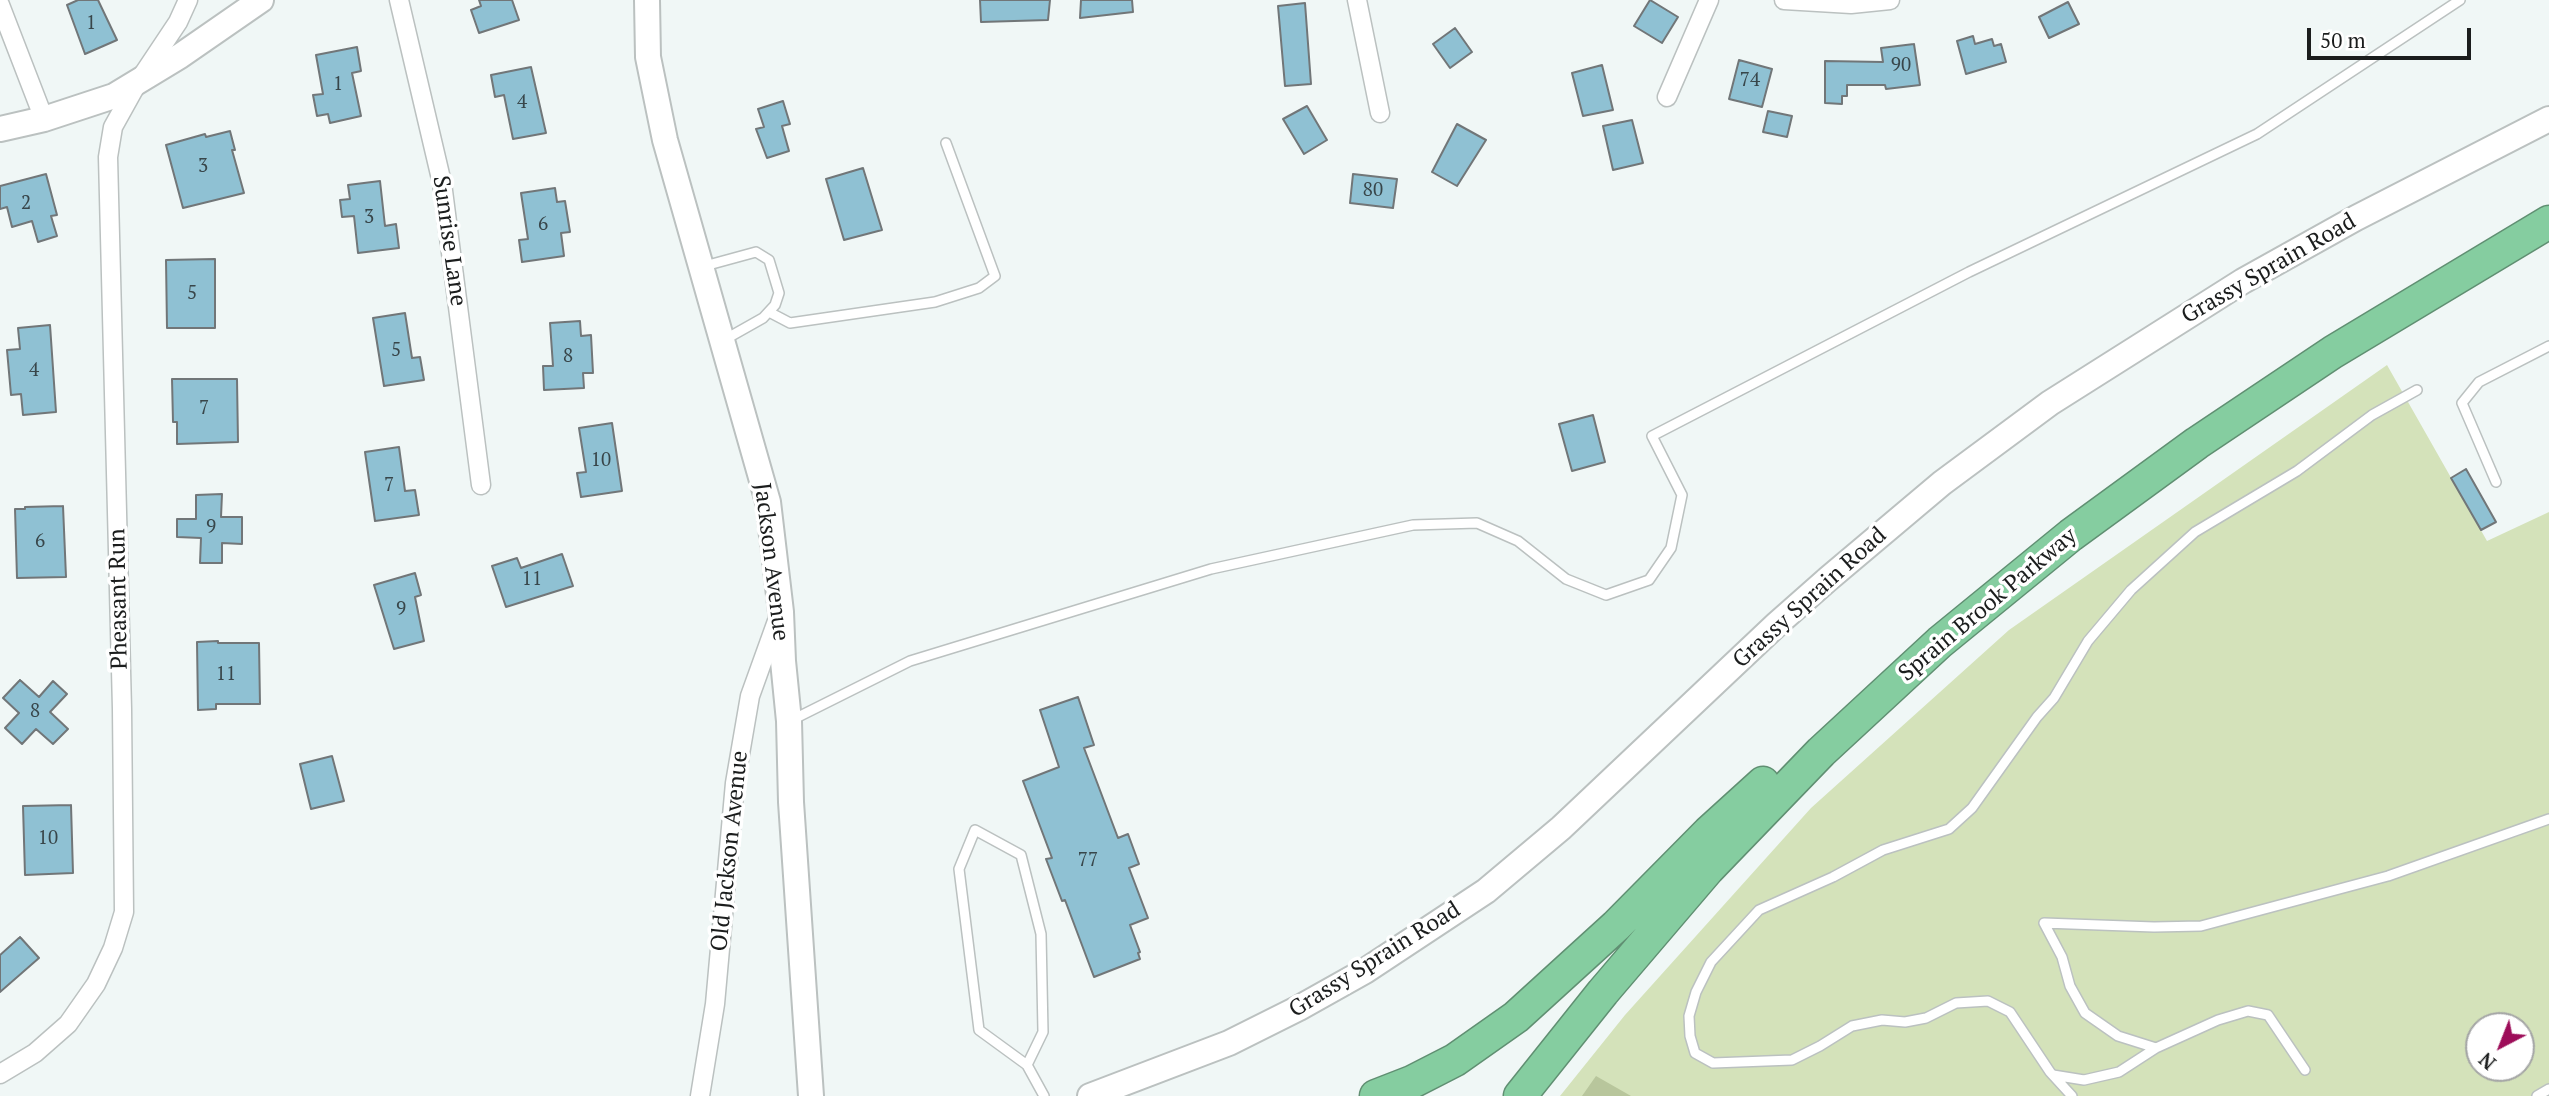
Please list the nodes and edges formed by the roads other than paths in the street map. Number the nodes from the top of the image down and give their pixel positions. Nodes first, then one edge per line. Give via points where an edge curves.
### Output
1 (188, 0) edge
2 (261, 0) edge
3 (399, 0) edge
4 (647, 0) edge
5 (1357, 0) edge
6 (1709, 0) edge
7 (1784, 0) edge
8 (1890, 0) edge
9 (2460, 0) edge
10 (0, 5) edge
11 (138, 82) junction
12 (1667, 97) dead end
13 (1380, 113) dead end
14 (44, 119) junction
15 (2549, 119) edge
16 (0, 129) edge
17 (946, 143) dead end
18 (2549, 222) edge
19 (701, 267) junction
20 (769, 312) junction
21 (722, 341) junction
22 (2549, 346) edge
23 (2417, 390) dead end
24 (2496, 482) dead end
25 (481, 485) dead end
26 (781, 612) junction
27 (1940, 642) junction
28 (789, 721) junction
29 (2549, 819) edge
30 (2156, 1048) junction
31 (1027, 1065) junction
32 (2305, 1070) dead end
33 (0, 1074) edge
34 (2053, 1075) junction
35 (2549, 1089) edge
36 (700, 1096) edge
37 (811, 1096) edge
38 (1044, 1096) edge
39 (1090, 1096) edge
40 (1376, 1096) edge
41 (1520, 1096) edge
42 (2072, 1096) edge
43 (2537, 1096) edge

1 - 11 street, Pheasant Run
2 - 11 street
3 - 25 street, Sunrise Lane via 442,183
4 - 19 street, Jackson Avenue via 653,83
5 - 13 street
6 - 12 street
7 - 8 street via 1851,4
9 - 28 lane via 2257,134 1969,272 1652,436 1682,495 1671,548 1649,580 1605,595 1566,579 1518,541 1477,523 1413,525 1212,569 910,661
10 - 14 street
11 - 14 street via 114,96
11 - 33 street, Pheasant Run via 113,128 108,158 124,912 96,984 68,1024 35,1053
14 - 16 street
15 - 39 street, Grassy Sprain Road via 2243,281 2050,402 1942,483 1828,579 1561,828 1486,891 1299,1009 1229,1043
17 - 20 lane via 995,276 979,288 935,302 790,323
18 - 27 highway, Sprain Brook Parkway via 2333,352 2197,443 2071,535
19 - 20 lane via 756,251 769,260 779,293
19 - 21 street, Jackson Avenue
20 - 21 lane
21 - 26 street, Jackson Avenue via 768,502
22 - 24 lane via 2479,382 2462,403
23 - 34 lane via 2372,415 2297,471 2195,532 2131,590 2088,641 2054,698 1972,808 1949,829 1883,850 1759,910 1711,962 1689,1016 1695,1053 1713,1063 1792,1060 1852,1026 1926,1018 1956,1003 1988,1000 2010,1012
26 - 28 street, Jackson Avenue
26 - 36 street, Old Jackson Avenue via 750,696 737,771 715,1004
27 - 40 highway via 1743,800 1516,1017 1455,1060
27 - 41 highway, Sprain Brook Parkway via 1821,751 1708,869
28 - 37 street, Jackson Avenue
29 - 30 lane via 2388,876 2201,926 2043,923 2085,1013 2118,1035
30 - 32 lane via 2248,1011 2268,1016
30 - 34 lane via 2119,1072 2084,1080
31 - 31 lane via 979,1030 959,869 975,831 1021,855 1041,934 1043,1032
31 - 38 lane
34 - 42 lane
35 - 43 lane

